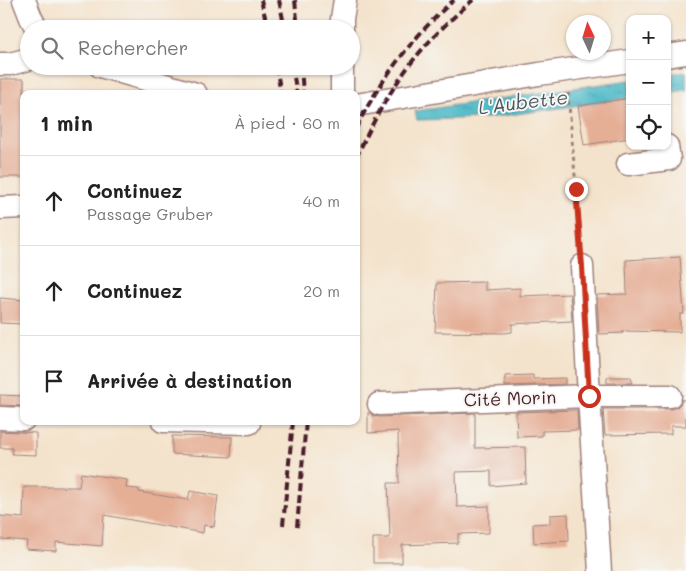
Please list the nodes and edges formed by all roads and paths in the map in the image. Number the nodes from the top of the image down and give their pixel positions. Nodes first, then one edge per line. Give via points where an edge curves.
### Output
1 (345, 0) edge
2 (342, 20) edge
3 (686, 53) edge
4 (671, 55) edge
5 (20, 61) edge
6 (626, 62) edge
7 (0, 64) edge
8 (131, 75) edge
9 (342, 75) edge
10 (182, 90) edge
11 (342, 90) edge
12 (360, 104) edge
13 (570, 112) dead end
14 (668, 150) edge
15 (628, 164) dead end
16 (20, 207) edge
17 (0, 208) edge
18 (582, 266) joint
19 (589, 396) junction
20 (670, 396) dead end
21 (379, 404) dead end
22 (0, 418) edge
23 (20, 419) edge
24 (600, 571) edge

1 - 2 street
3 - 4 street
5 - 7 street
6 - 12 street
8 - 10 street
9 - 11 street
13 - 18 path
14 - 15 street via 669,159
16 - 17 street
18 - 19 street
19 - 20 street, Cité Morin
19 - 21 street, Cité Morin
19 - 24 street
22 - 23 street

